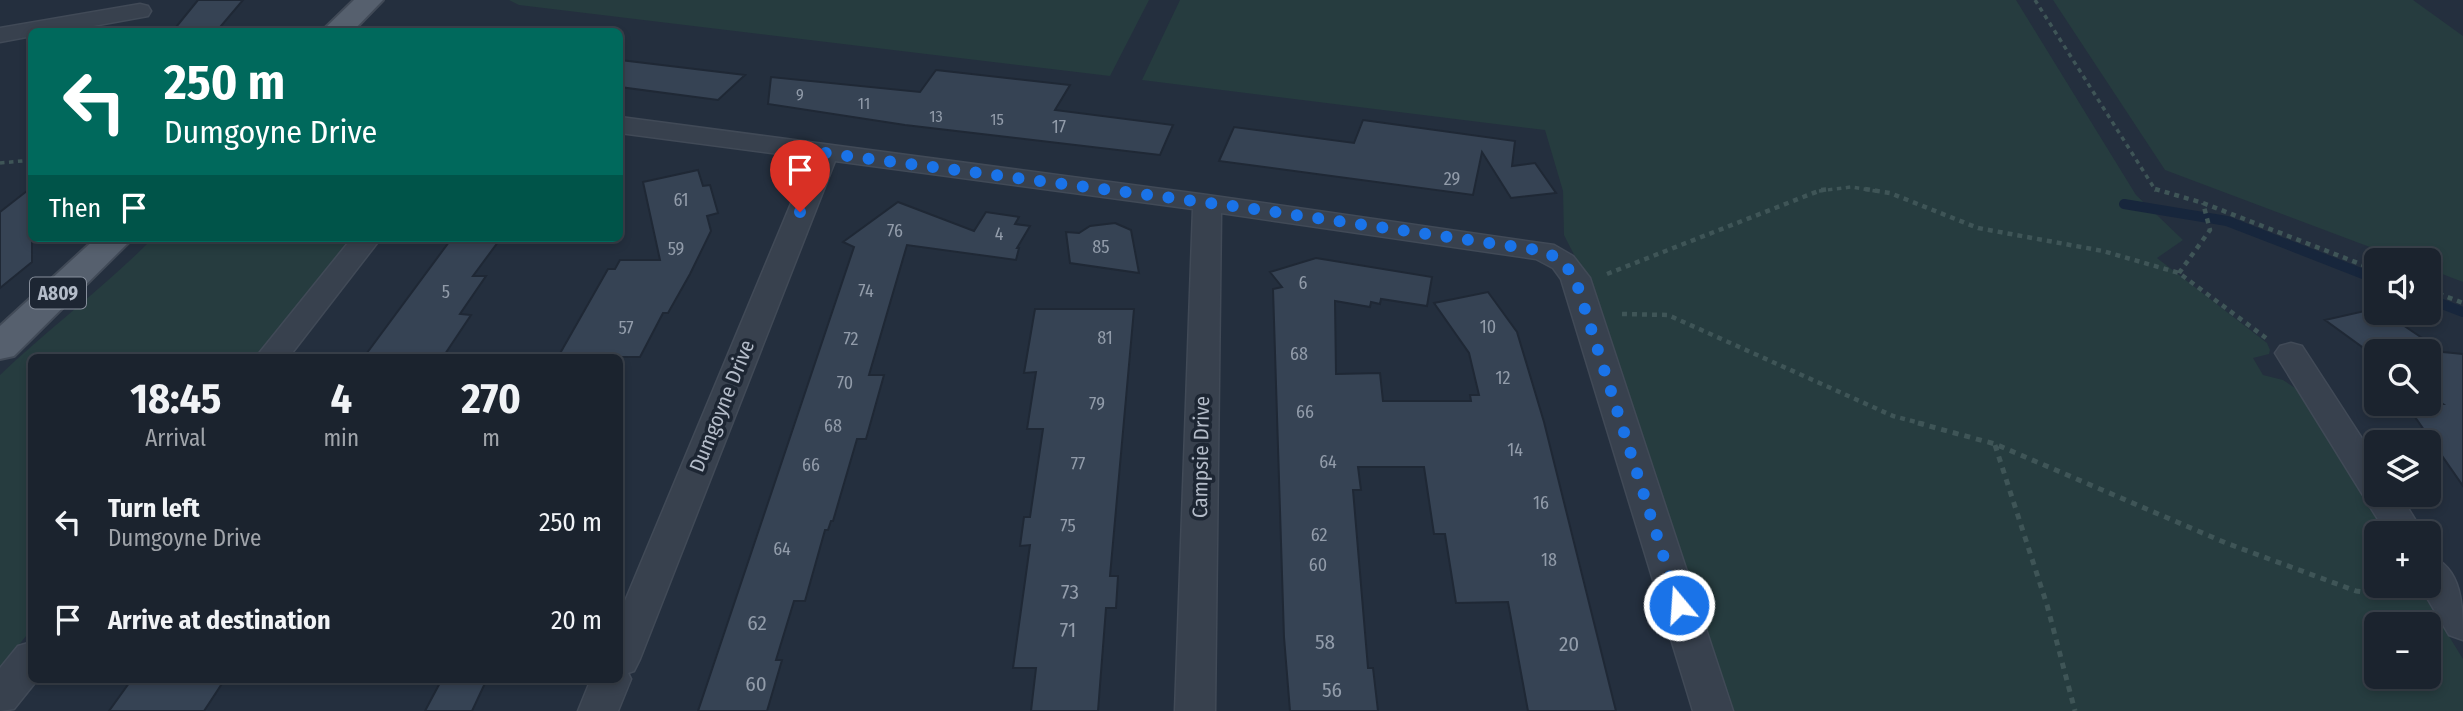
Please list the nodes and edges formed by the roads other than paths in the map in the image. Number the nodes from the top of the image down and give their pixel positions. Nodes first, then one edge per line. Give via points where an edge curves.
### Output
1 (370, 0) edge
2 (147, 6) edge
3 (35, 28) edge
4 (128, 28) edge
5 (339, 28) edge
6 (28, 29) edge
7 (0, 35) edge
8 (623, 125) edge
9 (825, 153) junction
10 (1207, 203) junction
11 (112, 242) edge
12 (365, 242) edge
13 (0, 347) edge
14 (2291, 353) road end
15 (274, 354) edge
16 (2364, 468) edge
17 (2441, 589) edge
18 (2456, 613) edge
19 (623, 652) edge
20 (28, 663) edge
21 (609, 683) edge
22 (0, 697) edge
23 (598, 711) edge
24 (1195, 711) edge
25 (1713, 711) edge

1 - 5 main road
2 - 3 street
2 - 4 street
6 - 7 street
8 - 9 street
9 - 10 street
9 - 19 street, Dumgoyne Drive
10 - 24 street, Campsie Drive
10 - 25 street via 1521,246 1545,251 1563,262 1575,278
11 - 13 main road, A809
12 - 15 street
14 - 16 street
17 - 18 street
20 - 22 street
21 - 23 street

